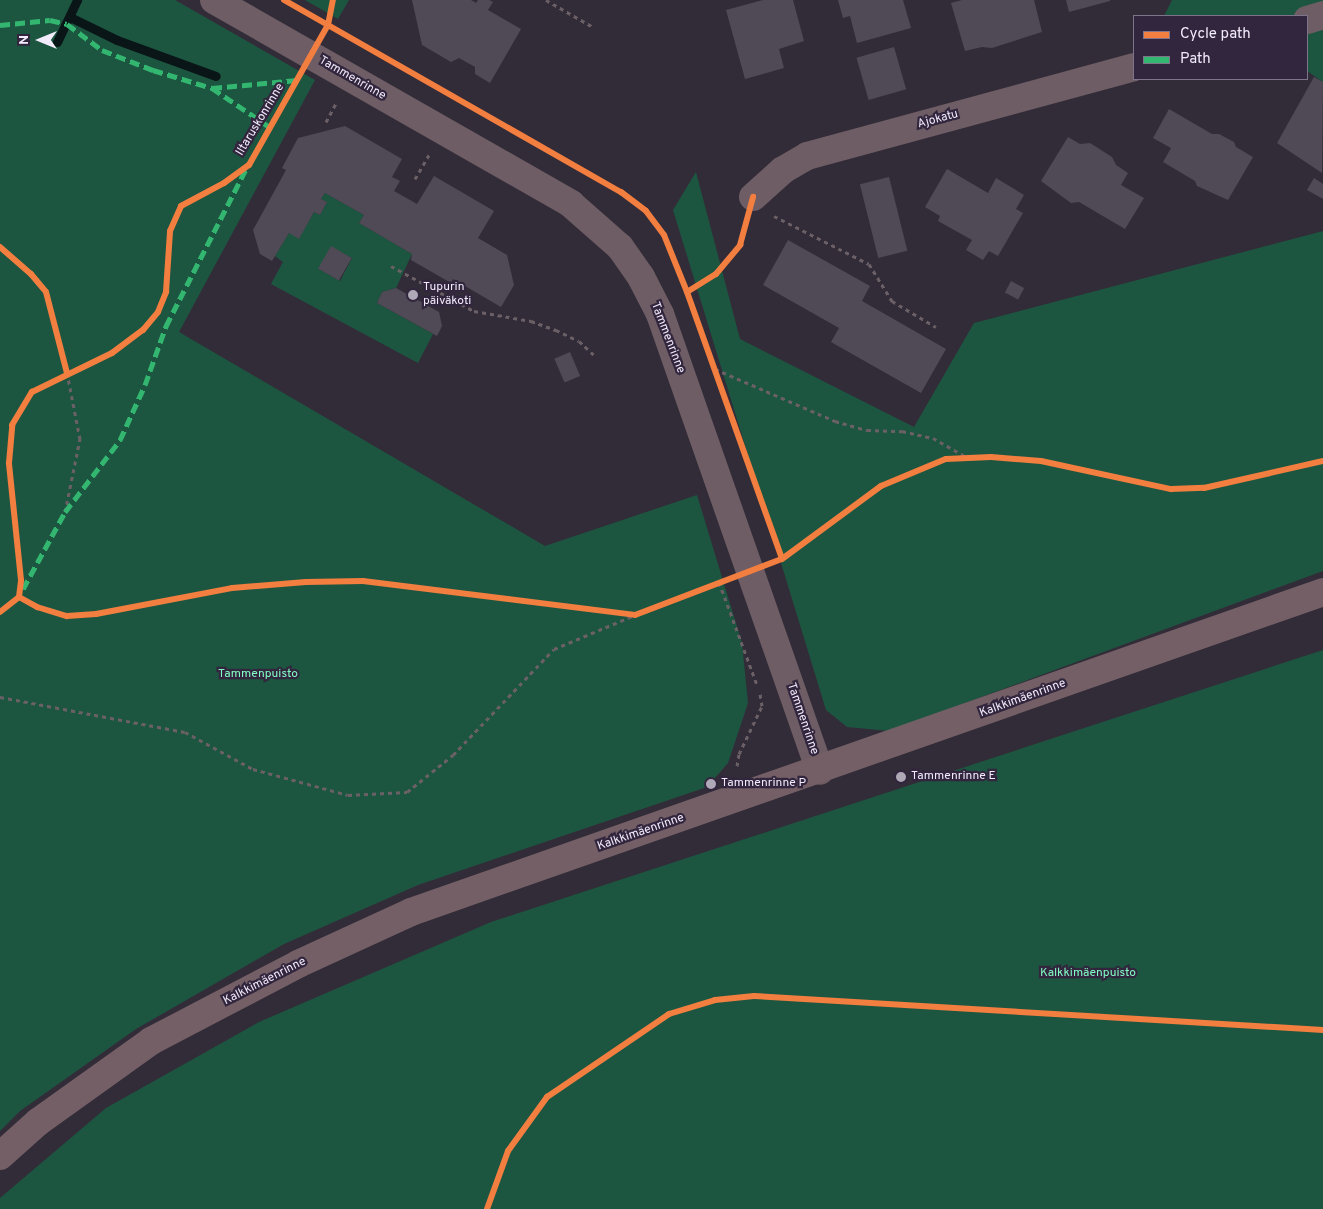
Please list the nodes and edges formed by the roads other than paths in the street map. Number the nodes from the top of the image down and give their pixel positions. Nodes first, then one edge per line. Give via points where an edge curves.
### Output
1 (214, 0) edge
2 (1323, 15) edge
3 (1308, 20) edge
4 (1133, 67) edge
5 (753, 197) road end
6 (1323, 592) edge
7 (820, 771) junction
8 (0, 1156) edge

1 - 7 street, Tammenrinne via 571,204 620,247 641,277 660,314
2 - 3 street
4 - 5 street, Ajokatu via 807,156 783,170
6 - 7 street, Kalkkimäenrinne
7 - 8 street, Kalkkimäenrinne via 412,912 298,964 151,1041 38,1122

